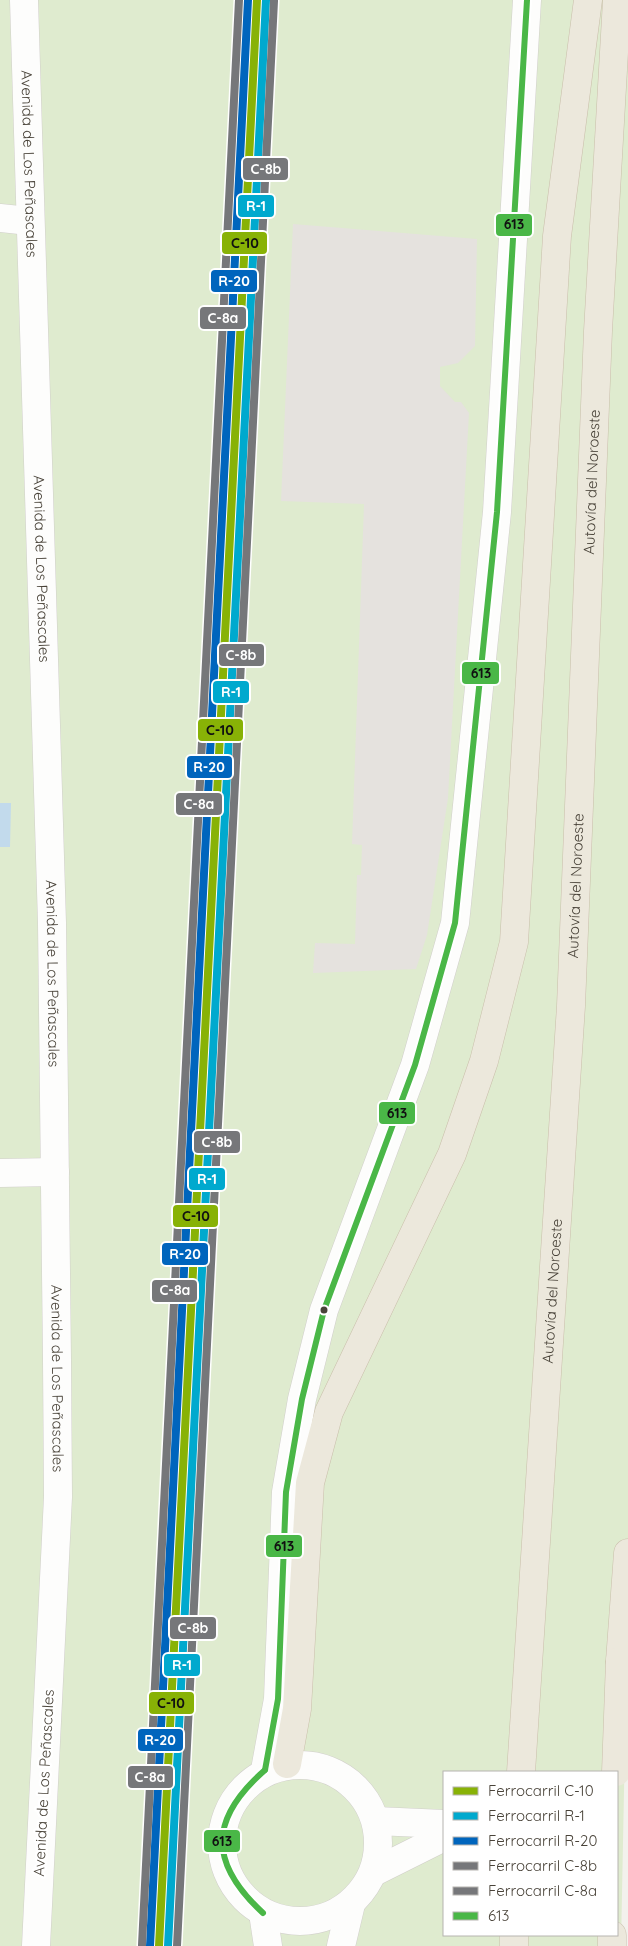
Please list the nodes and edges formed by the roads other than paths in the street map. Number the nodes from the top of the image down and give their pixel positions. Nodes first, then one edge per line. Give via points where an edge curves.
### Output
1 (24, 0) edge
2 (527, 0) edge
3 (588, 0) edge
4 (617, 0) edge
5 (0, 218) edge
6 (29, 221) junction
7 (55, 1172) junction
8 (0, 1173) edge
9 (628, 1553) edge
10 (628, 1762) edge
11 (276, 1767) junction
12 (521, 1771) edge
13 (605, 1771) edge
14 (616, 1771) edge
15 (376, 1821) junction
16 (443, 1824) edge
17 (443, 1838) edge
18 (374, 1872) junction
19 (351, 1904) junction
20 (263, 1912) junction
21 (36, 1946) edge
22 (268, 1946) edge
23 (341, 1946) edge

1 - 6 street, Avenida de Los Peñascales
2 - 11 street via 497,512 456,923 415,1065 324,1310 302,1399 286,1492
3 - 11 highway via 557,236 514,942 484,1061 452,1154 329,1412 310,1483 297,1709
4 - 12 highway, Autovía del Noroeste via 598,331 571,1006
5 - 6 street
6 - 7 street, Avenida de Los Peñascales via 52,923
7 - 8 street
7 - 21 street, Avenida de Los Peñascales via 58,1497
9 - 14 highway, bridge
10 - 13 street
11 - 15 street via 315,1765 342,1776 363,1795
11 - 20 street via 247,1783 234,1800 225,1819 222,1841 225,1862 233,1882 246,1899
15 - 16 street
15 - 18 street via 379,1846
17 - 18 street
18 - 19 street
19 - 20 street via 331,1916 308,1922 285,1920
19 - 23 street
20 - 22 street

